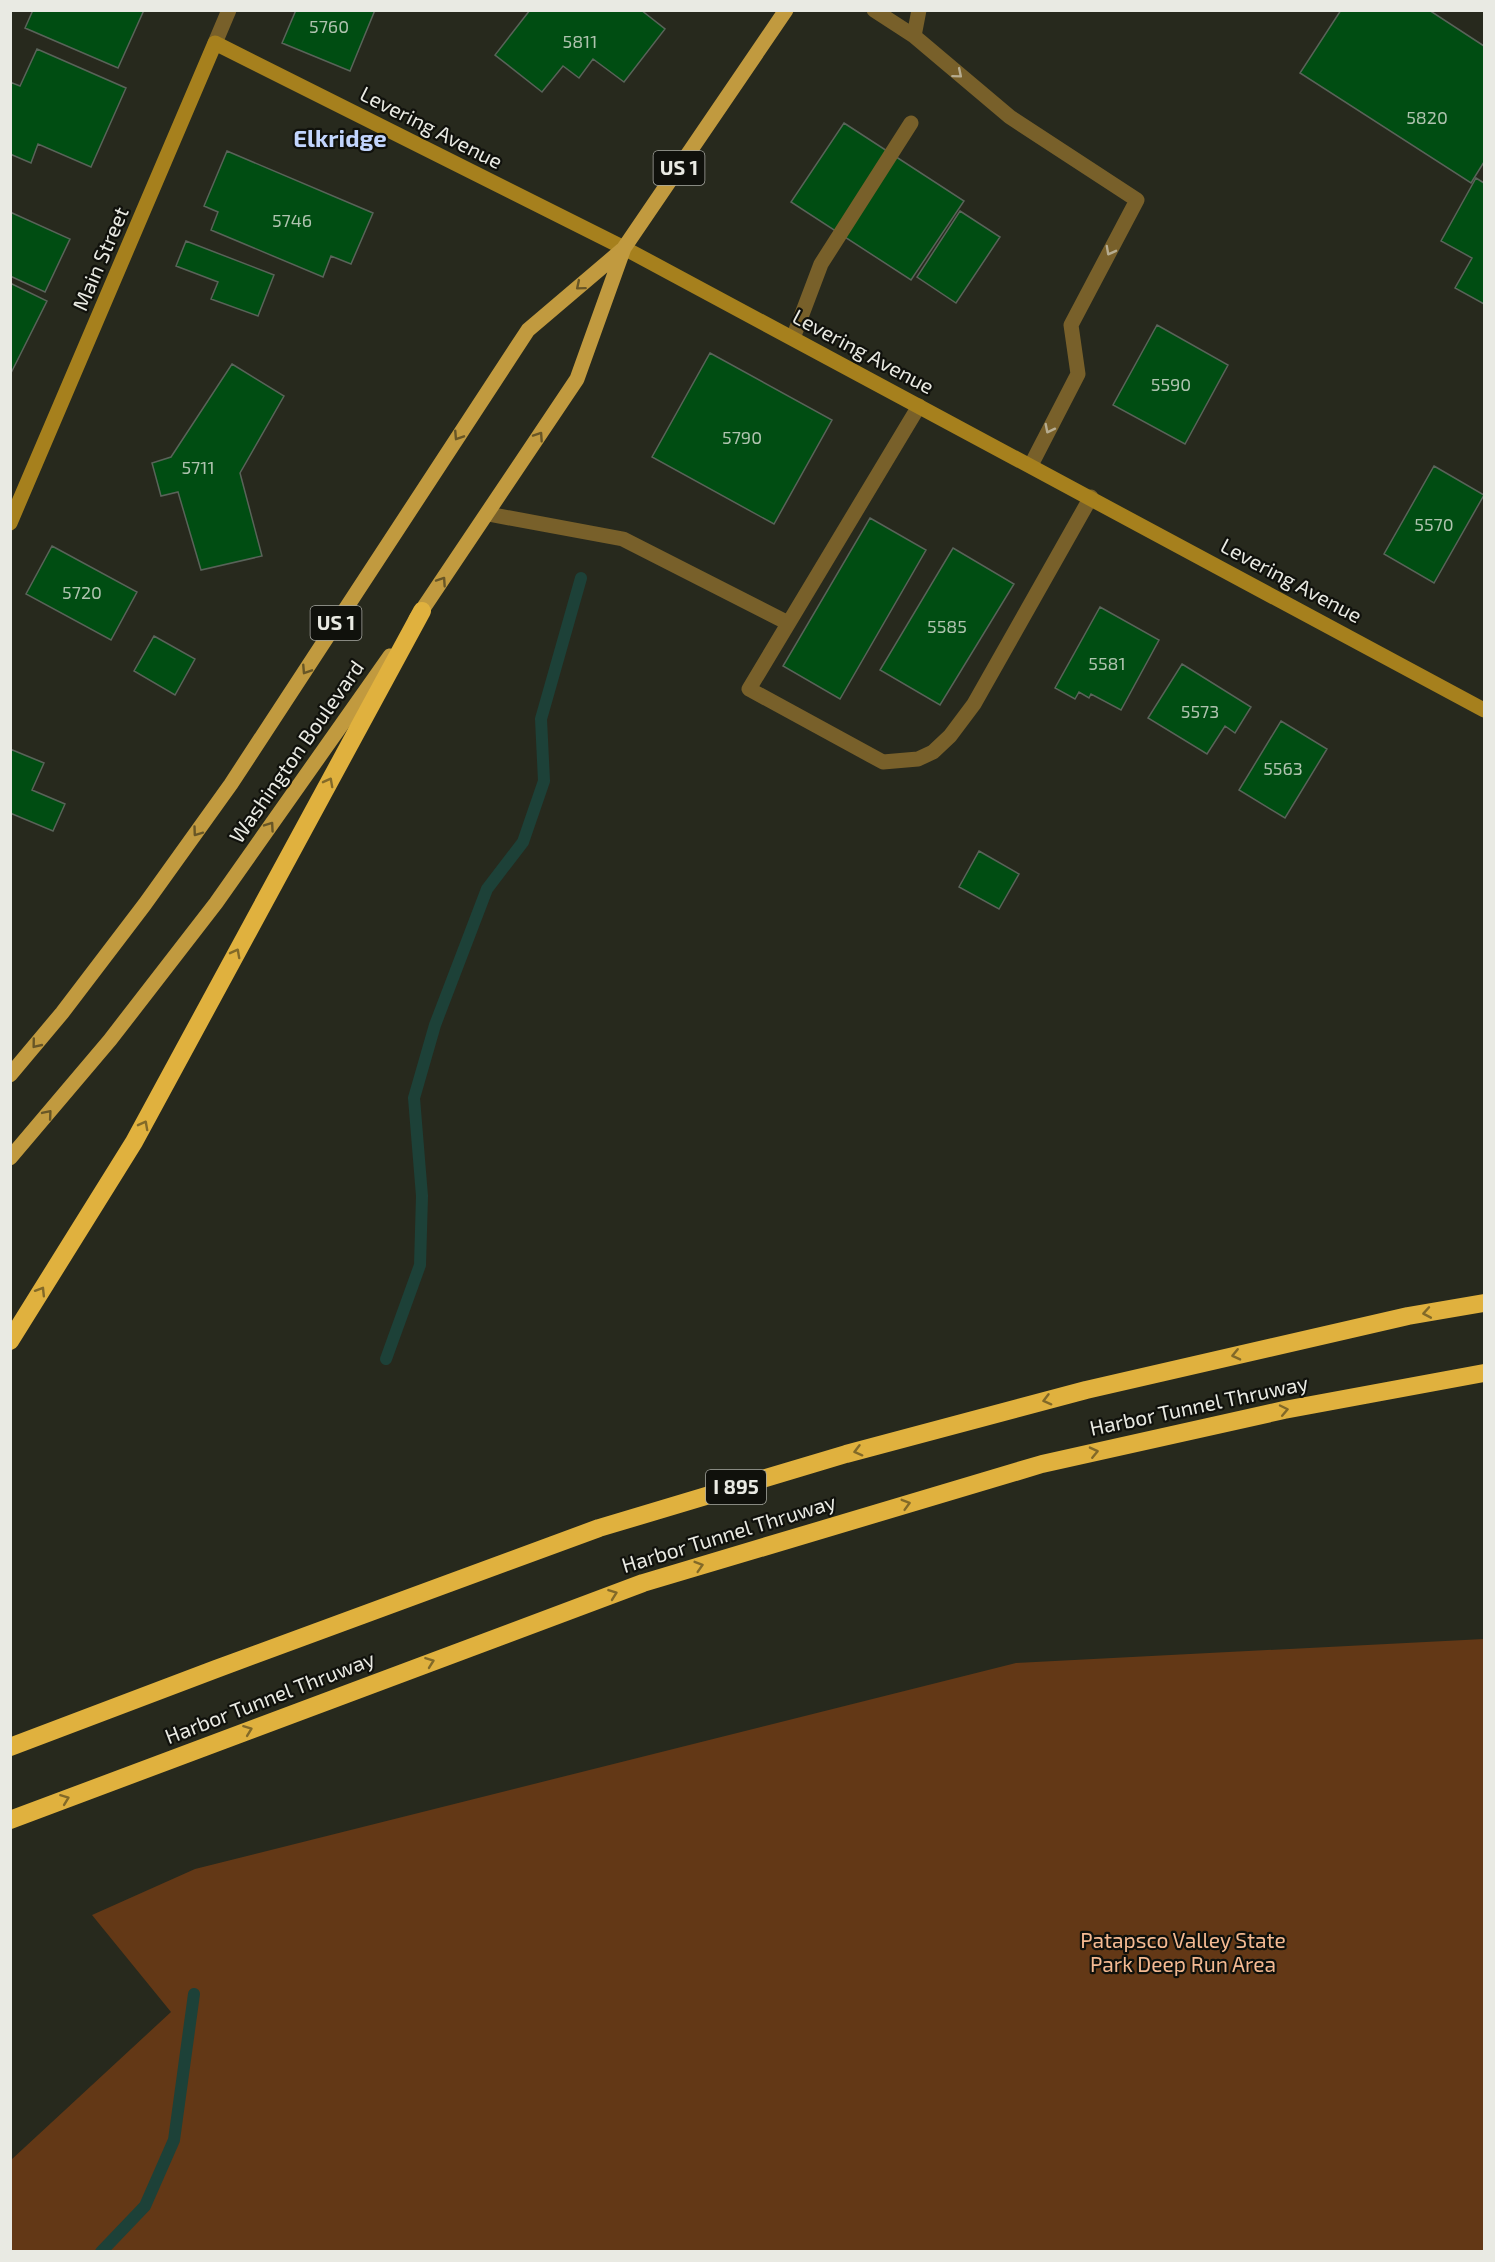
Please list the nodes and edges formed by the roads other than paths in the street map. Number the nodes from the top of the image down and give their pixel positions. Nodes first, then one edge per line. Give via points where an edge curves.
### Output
1 (229, 10) edge
2 (786, 10) edge
3 (874, 10) edge
4 (919, 10) edge
5 (914, 36) junction
6 (215, 43) junction
7 (910, 123) dead end
8 (624, 248) junction
9 (793, 338) junction
10 (919, 406) junction
11 (1031, 465) junction
12 (1091, 497) junction
13 (488, 514) junction
14 (10, 523) edge
15 (422, 611) junction
16 (788, 622) junction
17 (1485, 710) edge
18 (10, 1076) edge
19 (10, 1158) edge
20 (1485, 1304) edge
21 (10, 1341) edge
22 (1485, 1372) edge
23 (10, 1747) edge
24 (10, 1820) edge

1 - 6 street, Main Street
2 - 8 main road, Washington Boulevard / US 1
3 - 5 street
4 - 5 street
5 -> 11 street via 1010,117 1137,200 1071,325 1078,374
6 - 8 street, Levering Avenue
6 - 14 street, Main Street
7 - 9 street via 821,264
8 - 9 street, Levering Avenue
13 -> 8 main road, Washington Boulevard / US 1 via 577,379
8 -> 18 main road, Washington Boulevard / US 1 via 528,330 231,784 145,904
9 - 10 street, Levering Avenue
10 - 11 street, Levering Avenue
10 - 16 street
11 - 12 street, Levering Avenue
12 - 16 street via 974,704 950,736 933,752 918,759 882,762 749,689
12 - 17 street, Levering Avenue
15 -> 13 main road, Washington Boulevard / US 1
13 - 16 street via 623,538
19 -> 15 main road, Washington Boulevard / US 1 via 110,1040 216,903
21 -> 15 highway via 134,1142
20 -> 23 highway, Harbor Tunnel Thruway / I 895 via 1408,1317 1098,1387 835,1457 599,1528
24 -> 22 highway, Harbor Tunnel Thruway via 654,1580 1042,1464 1284,1410

